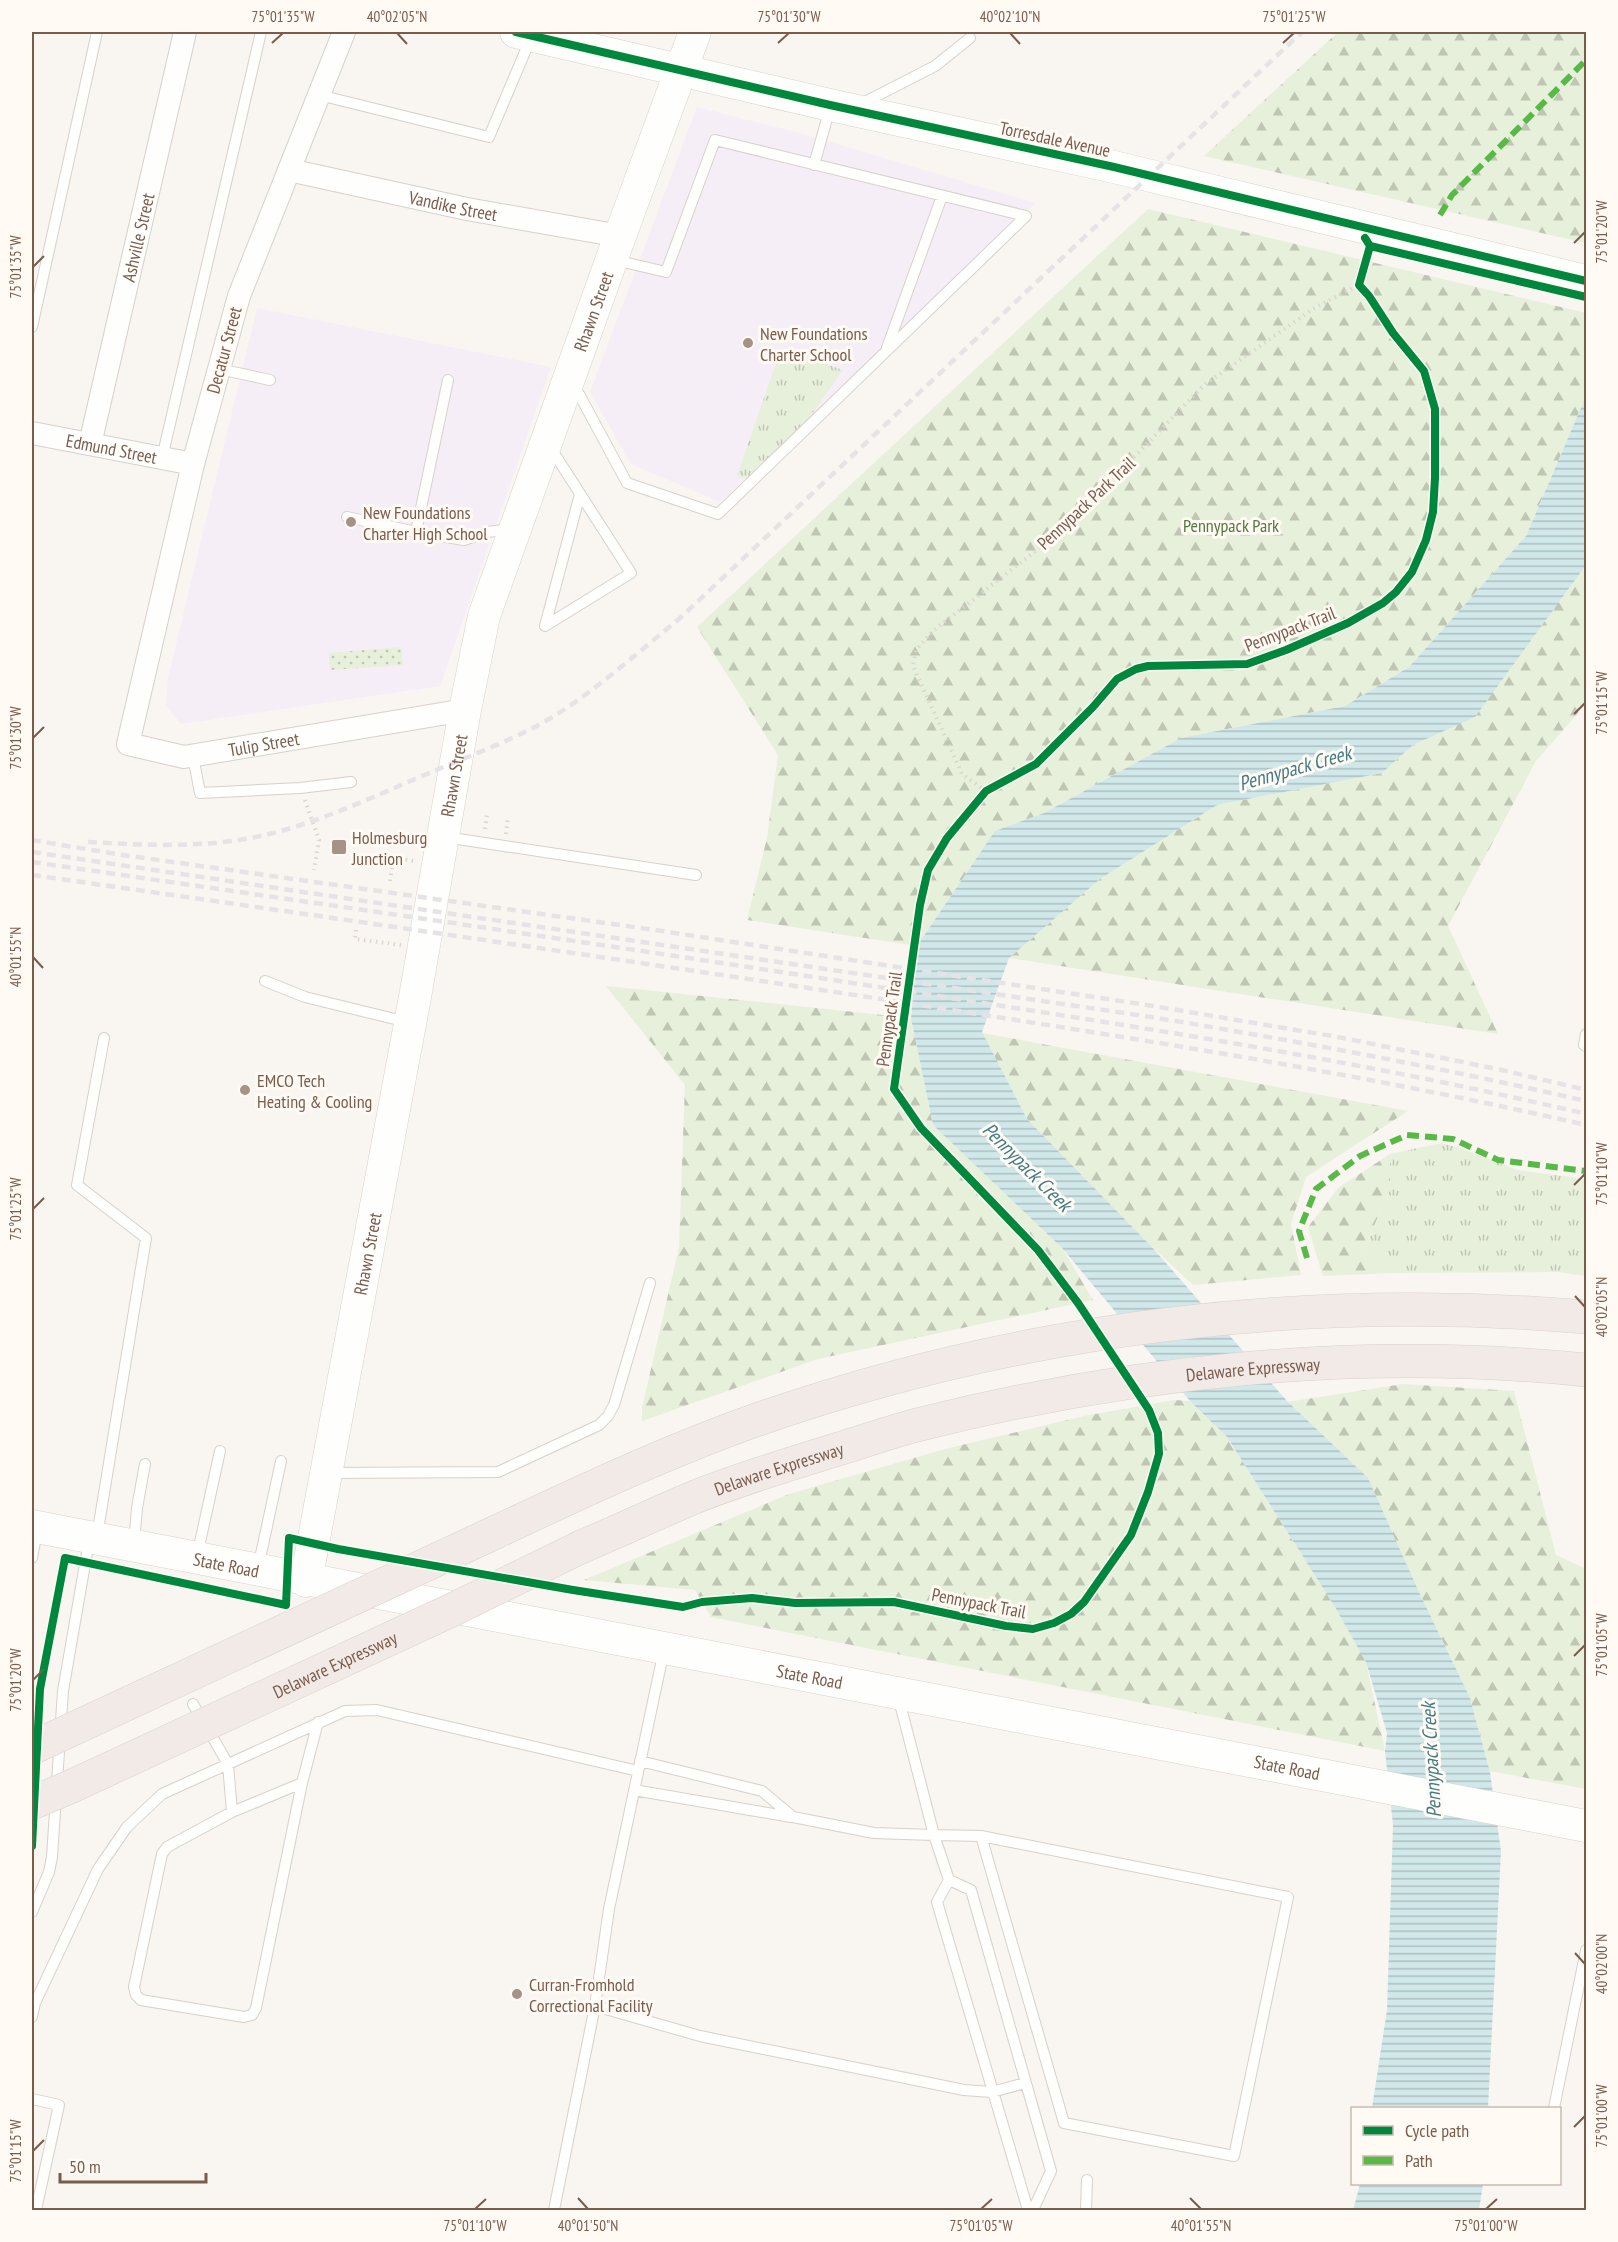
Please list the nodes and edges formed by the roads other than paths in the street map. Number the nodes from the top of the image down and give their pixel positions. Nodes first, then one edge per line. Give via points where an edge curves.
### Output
1 (97, 32) edge
2 (185, 32) edge
3 (261, 32) edge
4 (344, 32) edge
5 (695, 32) edge
6 (524, 33) edge
7 (970, 38) dead end
8 (681, 70) junction
9 (318, 95) junction
10 (840, 107) junction
11 (814, 165) junction
12 (288, 170) junction
13 (942, 196) junction
14 (615, 247) junction
15 (1587, 281) edge
16 (32, 327) edge
17 (886, 352) junction
18 (219, 369) junction
19 (570, 376) junction
20 (270, 380) dead end
21 (448, 380) dead end
22 (32, 433) edge
23 (546, 442) junction
24 (90, 444) junction
25 (162, 458) junction
26 (193, 464) junction
27 (580, 494) junction
28 (346, 517) dead end
29 (515, 528) junction
30 (416, 532) junction
31 (142, 680) joint
32 (465, 710) junction
33 (193, 756) junction
34 (351, 782) dead end
35 (442, 837) junction
36 (696, 876) dead end
37 (265, 981) dead end
38 (410, 1023) junction
39 (1587, 1034) edge
40 (104, 1038) dead end
41 (1587, 1046) edge
42 (650, 1283) dead end
43 (1587, 1317) edge
44 (1587, 1370) edge
45 (220, 1450) dead end
46 (281, 1461) dead end
47 (145, 1464) dead end
48 (327, 1473) junction
49 (35, 1527) edge
50 (93, 1538) junction
51 (134, 1546) junction
52 (32, 1558) edge
53 (196, 1559) junction
54 (257, 1571) junction
55 (306, 1581) junction
56 (664, 1650) junction
57 (898, 1694) junction
58 (193, 1704) dead end
59 (318, 1722) junction
60 (32, 1748) edge
61 (228, 1764) junction
62 (639, 1766) junction
63 (302, 1783) junction
64 (634, 1790) junction
65 (32, 1803) edge
66 (232, 1812) junction
67 (793, 1817) junction
68 (1587, 1826) edge
69 (934, 1835) junction
70 (981, 1836) junction
71 (949, 1880) junction
72 (32, 1912) edge
73 (1587, 1950) edge
74 (1581, 2003) edge
75 (596, 2006) junction
76 (32, 2018) edge
77 (1025, 2083) junction
78 (992, 2092) junction
79 (32, 2098) edge
80 (1555, 2107) edge
81 (1087, 2180) dead end
82 (36, 2211) edge
83 (554, 2211) edge
84 (1028, 2211) edge
85 (1033, 2211) edge
86 (1086, 2211) edge

1 - 16 lane
2 - 24 street, Ashville Street
3 - 25 lane
4 - 9 street, Decatur Street
5 - 8 main road, Rhawn Street
6 - 8 main road, Torresdale Avenue
6 - 9 lane via 489,137
7 - 10 lane via 935,66
8 - 10 main road, Torresdale Avenue
8 - 14 main road, Rhawn Street
9 - 12 street, Decatur Street
10 - 11 lane
10 - 15 main road, Torresdale Avenue via 1114,167
11 - 13 lane
11 - 14 lane via 715,141 666,272
12 - 14 street, Vandike Street via 467,209
12 - 18 street, Decatur Street via 239,296
13 - 17 lane
13 - 17 lane via 1026,216
14 - 19 main road, Rhawn Street
17 - 19 lane via 718,514 627,483
18 - 20 lane
18 - 26 street, Decatur Street
19 - 23 main road, Rhawn Street
21 - 30 lane
22 - 24 street, Edmund Street
23 - 27 lane
23 - 29 main road, Rhawn Street
24 - 25 street, Edmund Street
25 - 26 street, Edmund Street
26 - 31 street, Decatur Street
27 - 27 lane via 631,573 544,626 550,604
28 - 30 lane
29 - 30 lane via 464,540
29 - 32 main road, Rhawn Street via 484,616
31 - 33 street, Tulip Street via 128,744 184,758
32 - 33 street, Tulip Street
32 - 35 main road, Rhawn Street
33 - 34 lane via 200,793
35 - 36 lane
35 - 38 main road, Rhawn Street
37 - 38 lane via 305,997
38 - 48 main road, Rhawn Street
39 - 41 lane
40 - 50 lane via 77,1185 146,1238
42 - 48 lane via 614,1405 599,1425 498,1472
43 - 60 highway, bridge via 1409,1308 1264,1314 1105,1332 909,1373 758,1420 636,1466
44 - 65 highway, Delaware Expressway, bridge via 1450,1361 1255,1369 1119,1382 916,1425 696,1497
45 - 53 lane
46 - 54 lane
47 - 51 lane
48 - 55 main road, Rhawn Street
49 - 50 main road, State Road
49 - 52 lane
50 - 51 main road, State Road
50 - 72 lane via 63,1691 52,1857
51 - 53 main road, State Road
53 - 54 main road, State Road
54 - 55 main road, State Road
55 - 56 main road, State Road
56 - 57 main road, State Road
56 - 62 lane
57 - 68 main road, State Road
57 - 69 lane
58 - 61 lane
59 - 61 lane
59 - 62 lane via 345,1711 378,1710
59 - 63 lane
61 - 66 lane
61 - 76 lane via 162,1794 128,1827 98,1869 35,2003
62 - 64 lane
62 - 67 lane via 762,1791
63 - 66 lane
63 - 66 lane via 252,2015 244,2017 141,2000 134,1987 162,1854 172,1842
64 - 67 lane
64 - 75 lane via 609,1909
67 - 69 lane via 874,1833
69 - 70 lane
69 - 71 lane
70 - 70 lane via 1288,1897 1234,2156 1064,2123
71 - 77 lane via 971,1890
71 - 78 lane via 937,1902
73 - 74 lane
74 - 80 lane
75 - 78 lane via 735,2043 964,2090
75 - 83 lane
77 - 78 lane
77 - 85 lane via 1051,2171
78 - 84 lane
79 - 82 lane via 59,2105
81 - 86 lane

